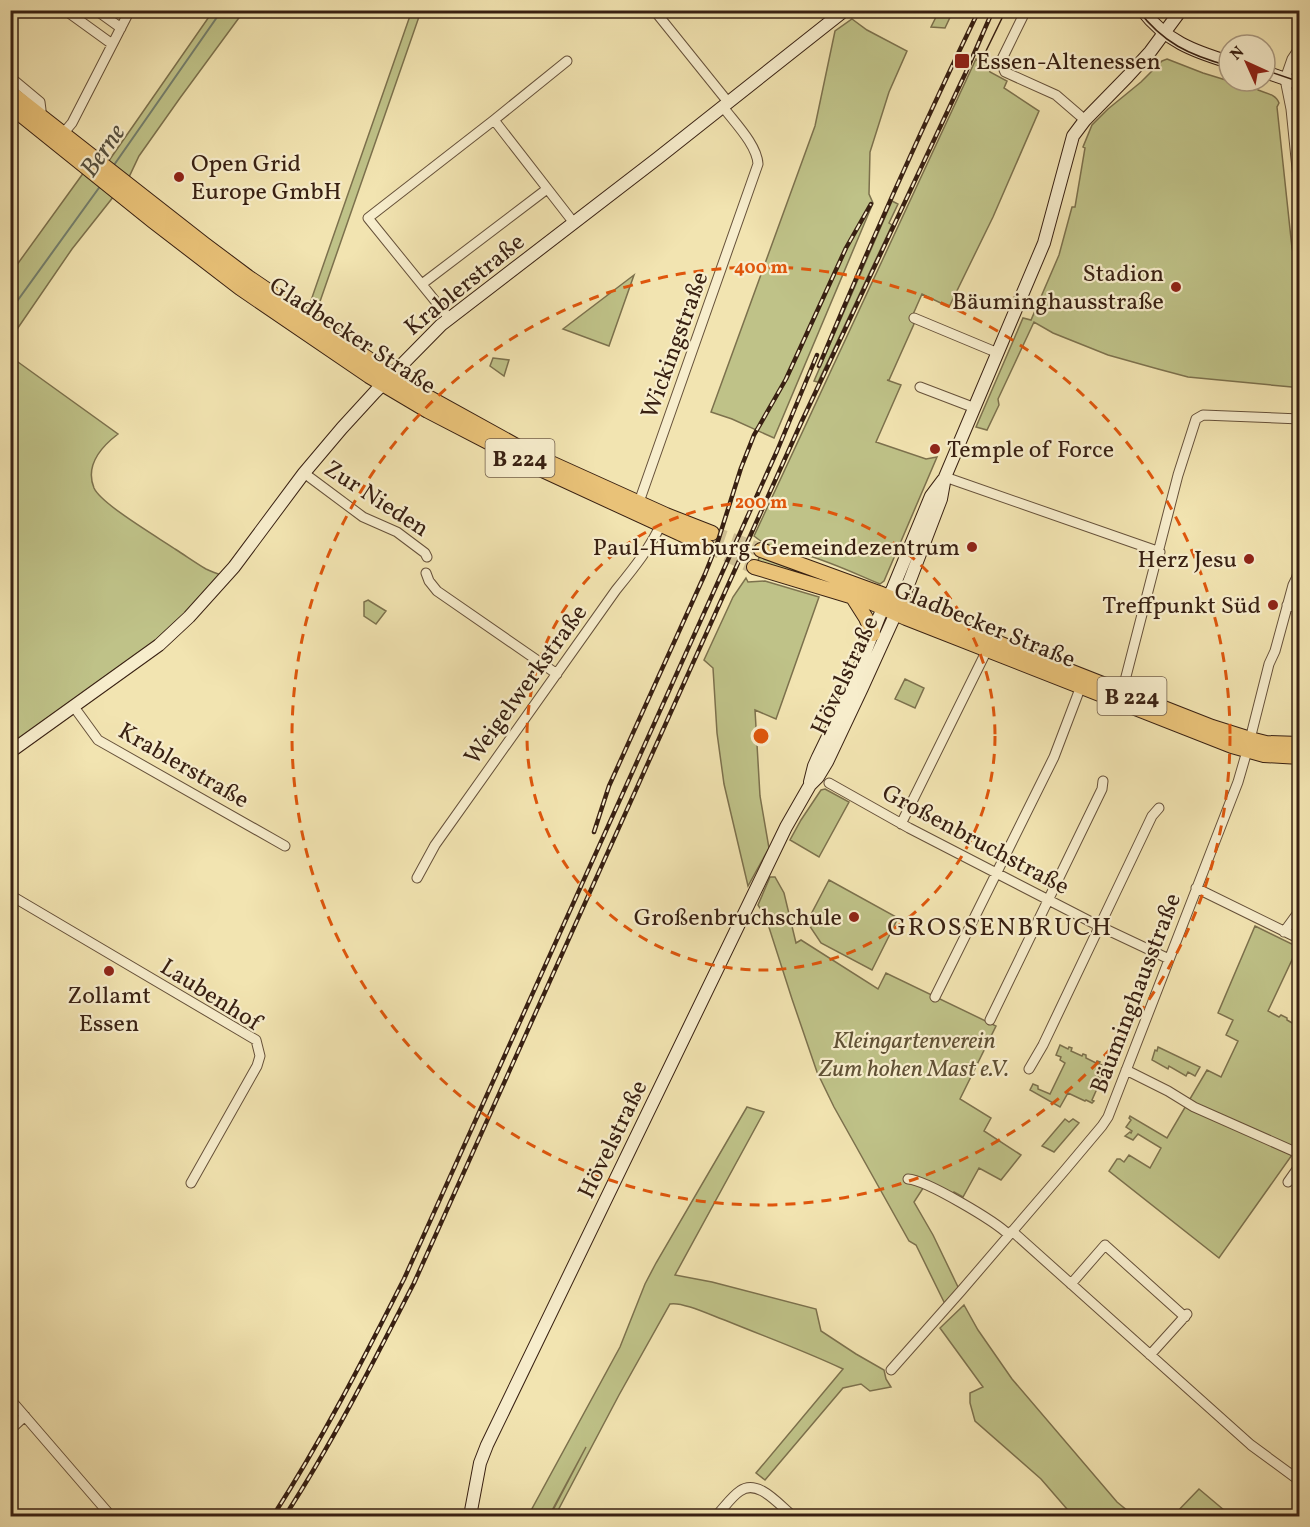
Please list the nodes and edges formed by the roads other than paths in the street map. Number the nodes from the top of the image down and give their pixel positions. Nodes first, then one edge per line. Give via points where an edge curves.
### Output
1 (65, 10) edge
2 (96, 10) edge
3 (130, 10) edge
4 (654, 10) edge
5 (845, 10) edge
6 (1023, 10) edge
7 (1142, 10) edge
8 (1181, 10) edge
9 (121, 28) junction
10 (1164, 34) junction
11 (112, 44) junction
12 (1299, 47) edge
13 (1217, 58) edge
14 (567, 61) dead end
15 (10, 76) edge
16 (1277, 76) edge
17 (1285, 79) junction
18 (1299, 84) edge
19 (10, 92) edge
20 (1299, 95) edge
21 (725, 105) junction
22 (10, 106) edge
23 (1291, 109) junction
24 (40, 115) junction
25 (494, 120) junction
26 (1084, 120) junction
27 (60, 138) junction
28 (114, 181) junction
29 (547, 189) junction
30 (1299, 198) edge
31 (574, 223) junction
32 (255, 282) junction
33 (422, 284) junction
34 (240, 288) junction
35 (449, 318) junction
36 (914, 318) dead end
37 (999, 353) junction
38 (387, 379) junction
39 (920, 387) dead end
40 (975, 408) junction
41 (1299, 419) edge
42 (304, 473) junction
43 (945, 477) junction
44 (639, 502) junction
45 (663, 520) junction
46 (709, 540) tunnel mouth
47 (761, 550) tunnel mouth
48 (1160, 552) junction
49 (427, 557) dead end
50 (1299, 566) edge
51 (754, 567) tunnel mouth
52 (426, 573) dead end
53 (852, 596) junction
54 (892, 605) junction
55 (1287, 605) junction
56 (1299, 608) edge
57 (873, 634) junction
58 (987, 650) junction
59 (557, 674) junction
60 (1081, 686) junction
61 (1122, 692) junction
62 (74, 706) junction
63 (1299, 744) edge
64 (1249, 745) junction
65 (10, 752) edge
66 (1299, 757) edge
67 (1103, 781) dead end
68 (829, 783) dead end
69 (810, 785) junction
70 (1159, 808) dead end
71 (902, 824) junction
72 (285, 846) dead end
73 (997, 873) junction
74 (417, 878) dead end
75 (1196, 888) junction
76 (10, 895) edge
77 (1048, 900) junction
78 (1299, 910) edge
79 (1099, 926) junction
80 (1284, 932) junction
81 (1299, 939) edge
82 (1169, 959) junction
83 (935, 997) dead end
84 (990, 1020) dead end
85 (1029, 1069) dead end
86 (1126, 1070) junction
87 (1299, 1154) edge
88 (1299, 1165) edge
89 (908, 1179) dead end
90 (1288, 1182) dead end
91 (191, 1183) dead end
92 (10, 1226) edge
93 (1010, 1233) junction
94 (10, 1242) edge
95 (1071, 1284) junction
96 (1150, 1354) junction
97 (891, 1370) dead end
98 (10, 1399) edge
99 (25, 1416) junction
100 (10, 1430) edge
101 (1299, 1481) edge
102 (111, 1516) edge
103 (470, 1516) edge
104 (716, 1516) edge
105 (793, 1516) edge

1 - 11 street
2 - 9 street
3 - 9 street
4 - 21 street, Wickingstraße
5 - 21 main road, Krablerstraße
6 - 26 street via 1002,59 1005,72 1056,95
7 - 10 main road
8 - 10 main road, Hövelstraße
9 - 11 street
10 - 13 main road
10 - 26 main road, Hövelstraße
11 - 27 street via 72,123
12 - 17 street
14 - 25 street
15 - 24 street, Gladbecker Straße via 40,102
16 - 17 main road
17 - 18 main road
17 - 23 street
19 - 24 main road, Gladbecker Straße / B 224
20 - 23 street
21 - 31 main road, Krablerstraße
21 - 44 street, Wickingstraße via 753,147 758,164
22 - 27 main road, Gladbecker Straße / B 224
23 - 30 street
24 - 27 main road, Gladbecker Straße / B 224
25 - 29 street
25 - 33 street via 368,218
26 - 37 main road, Hövelstraße via 1072,140 1044,243
27 - 28 main road, Gladbecker Straße / B 224
28 - 32 main road, Gladbecker Straße / B 224
28 - 34 main road, Gladbecker Straße / B 224
29 - 31 street
29 - 33 street
31 - 35 main road, Krablerstraße
32 - 34 main road
32 - 38 main road, Gladbecker Straße / B 224
33 - 35 street
34 - 38 main road, Gladbecker Straße / B 224
35 - 38 main road, Krablerstraße
36 - 37 street
37 - 40 main road, Hövelstraße
38 - 42 main road, Krablerstraße
38 - 44 main road, Gladbecker Straße / B 224 via 531,454
38 - 45 main road, Gladbecker Straße / B 224 via 428,411 540,469
39 - 40 street
40 - 43 main road, Hövelstraße
41 - 48 street via 1196,419
42 - 49 street, Zur Nieden via 363,517 397,532
42 - 62 main road, Krablerstraße via 234,567 189,616 159,645
43 - 48 street
43 - 54 main road, Hövelstraße via 942,499
44 - 45 main road, Gladbecker Straße / B 224
45 - 46 main road, Gladbecker Straße / B 224
45 - 59 street, Weigelwerkstraße via 653,540
47 - 54 main road, Gladbecker Straße / B 224
48 - 61 street
50 - 55 street, Bäuminghausstraße
51 - 53 main road, Gladbecker Straße / B 224
52 - 59 street, Zur Nieden via 437,591
53 - 54 main road, Gladbecker Straße / B 224
53 - 57 main road
54 - 57 main road, Hövelstraße
54 - 58 main road, Gladbecker Straße / B 224
54 - 61 main road, Gladbecker Straße / B 224
54 - 69 main road, Hövelstraße via 862,688 818,777
55 - 56 street
55 - 64 street, Bäuminghausstraße
57 - 69 main road, Hövelstraße via 818,757
58 - 60 main road, Gladbecker Straße / B 224
58 - 71 street
59 - 74 street, Weigelwerkstraße via 444,831
60 - 64 main road, Gladbecker Straße / B 224 via 1198,734
60 - 73 street via 1057,748
61 - 64 main road, Gladbecker Straße / B 224
62 - 65 main road, Krablerstraße
62 - 72 street, Krablerstraße via 98,740
63 - 64 main road, Gladbecker Straße / B 224
64 - 66 main road, Gladbecker Straße / B 224 via 1280,757
64 - 75 street, Bäuminghausstraße
67 - 77 street
68 - 71 street, Großenbruchstraße
69 - 103 main road, Hövelstraße via 482,1456
70 - 79 street
71 - 73 street, Großenbruchstraße
73 - 77 street, Großenbruchstraße
73 - 83 street
75 - 80 street
75 - 82 street, Bäuminghausstraße
76 - 91 street, Laubenhof via 256,1040 260,1056 257,1066
77 - 79 street, Großenbruchstraße
77 - 84 street
78 - 80 street
79 - 82 street, Großenbruchstraße
79 - 85 street
80 - 81 street
82 - 86 street, Bäuminghausstraße
86 - 87 street via 1194,1107
86 - 93 street, Bäuminghausstraße via 1102,1126
88 - 90 street
89 - 93 street via 925,1184
92 - 94 street
93 - 95 street
93 - 97 street, Bäuminghausstraße
95 - 96 street
95 - 96 street via 1105,1245 1186,1315
96 - 101 street via 1251,1445
98 - 99 street
99 - 100 street
99 - 102 street
104 - 105 street via 746,1488 758,1488

